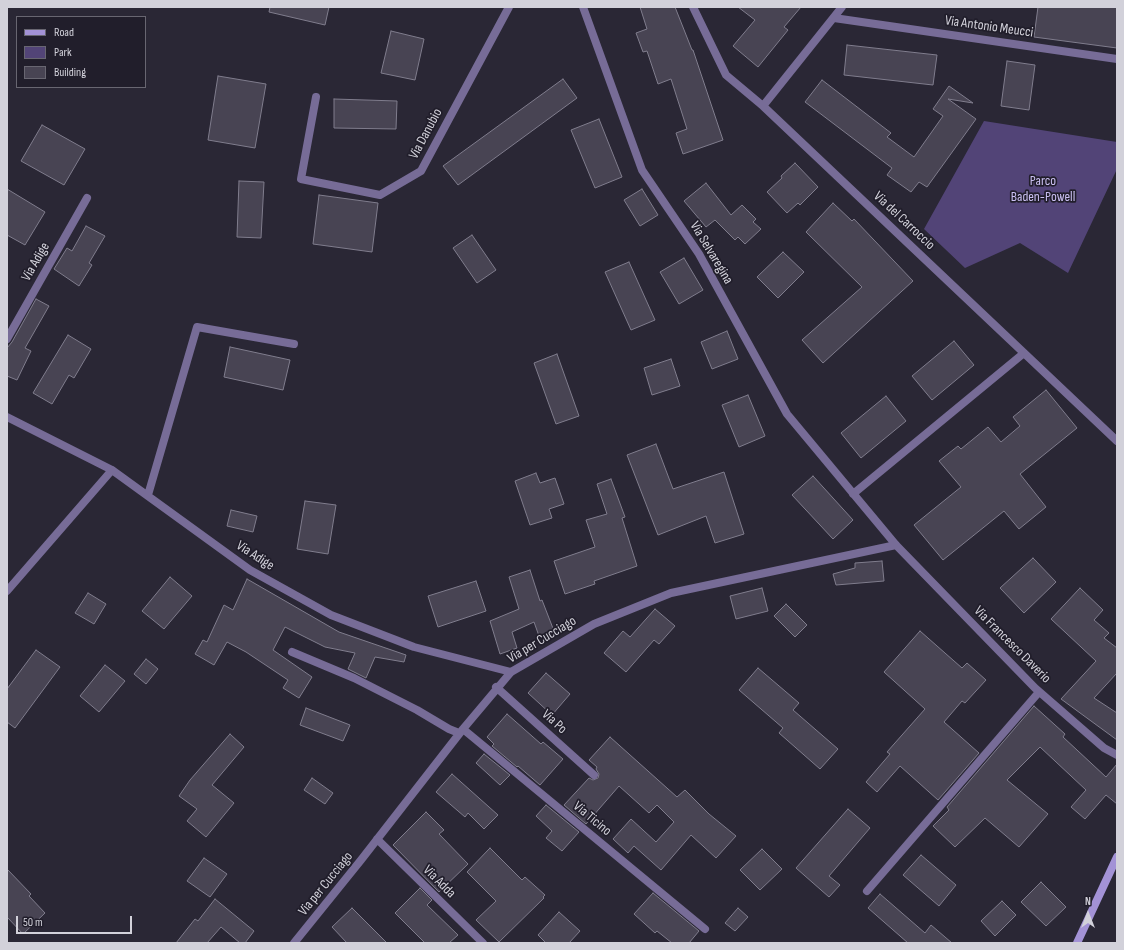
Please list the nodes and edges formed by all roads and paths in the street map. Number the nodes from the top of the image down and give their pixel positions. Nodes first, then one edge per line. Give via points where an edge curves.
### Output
1 (509, 7) edge
2 (583, 7) edge
3 (693, 7) edge
4 (842, 7) edge
5 (834, 18) junction
6 (1117, 59) edge
7 (316, 97) dead end
8 (763, 106) junction
9 (87, 198) dead end
10 (7, 338) edge
11 (294, 344) dead end
12 (1024, 353) junction
13 (7, 417) edge
14 (1117, 441) edge
15 (112, 470) junction
16 (853, 494) junction
17 (148, 495) junction
18 (896, 545) junction
19 (7, 591) edge
20 (292, 652) dead end
21 (511, 672) junction
22 (496, 688) junction
23 (1039, 692) junction
24 (461, 731) junction
25 (1117, 755) edge
26 (594, 775) dead end
27 (378, 839) junction
28 (1117, 857) edge
29 (1117, 870) edge
30 (867, 891) dead end
31 (1091, 912) junction
32 (705, 929) dead end
33 (294, 943) edge
34 (483, 943) edge
35 (1077, 943) edge

1 - 7 street, Via Danubio via 421,171 380,195 301,179
2 - 16 street, Via Selvaregina via 642,170 699,254 787,414
3 - 8 street, Via del Carroccio via 726,75
4 - 5 street
5 - 6 street, Via Antonio Meucci
5 - 8 street
8 - 12 street, Via del Carroccio
9 - 10 street, Via Adige
11 - 17 street via 197,327
12 - 14 street, Via del Carroccio
12 - 16 street
13 - 15 street, Via Adige
15 - 17 street, Via Adige
15 - 19 street
16 - 18 street, Via Selvaregina
17 - 21 street, Via Adige via 250,570 331,615 414,647
18 - 21 street, Via per Cucciago via 671,593 594,624
18 - 23 street, Via Francesco Daverio
20 - 24 street, Via Ticino via 366,684 449,729
21 - 22 street, Via per Cucciago
22 - 24 street, Via per Cucciago
22 - 26 street, Via Po
23 - 25 street, Via Francesco Daverio via 1104,748
23 - 30 street
24 - 27 street, Via per Cucciago
24 - 32 street, Via Ticino
27 - 33 street, Via per Cucciago
27 - 34 street, Via Adda
28 - 31 main road
29 - 31 main road
31 - 35 main road

